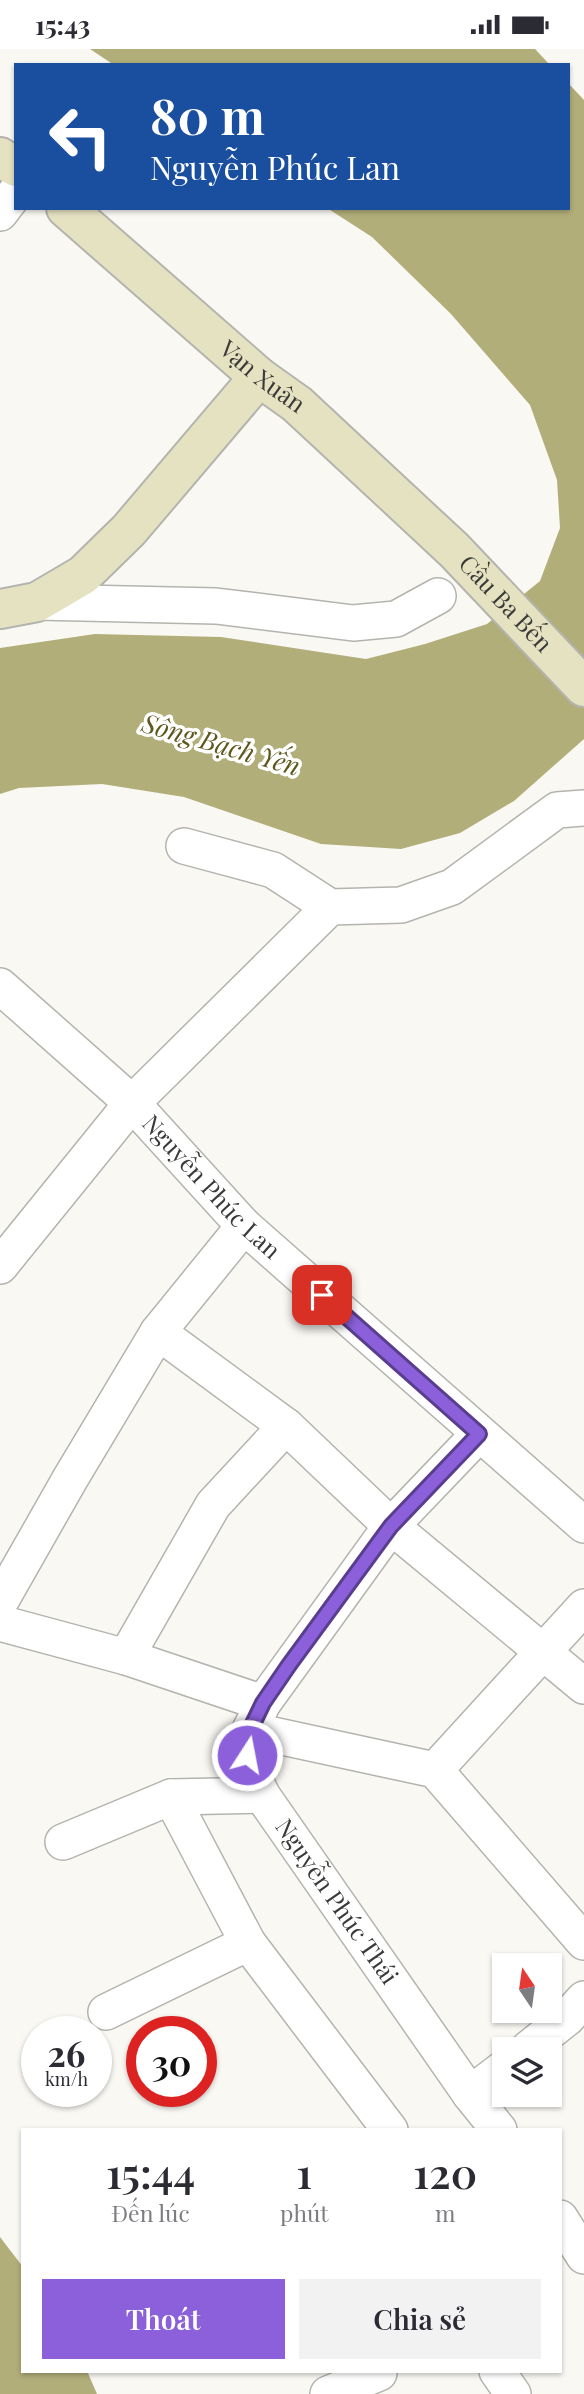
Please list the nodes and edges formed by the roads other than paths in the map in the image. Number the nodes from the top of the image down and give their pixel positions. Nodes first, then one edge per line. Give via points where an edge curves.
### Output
1 (14, 195) edge
2 (68, 210) edge
3 (0, 213) edge
4 (259, 377) junction
5 (454, 549) joint
6 (438, 596) dead end
7 (37, 602) junction
8 (0, 609) edge
9 (584, 687) edge
10 (584, 808) edge
11 (184, 846) dead end
12 (330, 908) junction
13 (0, 986) edge
14 (132, 1103) junction
15 (244, 1226) junction
16 (0, 1266) edge
17 (158, 1332) junction
18 (286, 1426) junction
19 (479, 1434) junction
20 (584, 1525) edge
21 (391, 1526) junction
22 (0, 1602) edge
23 (584, 1607) edge
24 (0, 1623) edge
25 (542, 1651) junction
26 (126, 1657) junction
27 (584, 1686) edge
28 (256, 1717) junction
29 (435, 1769) junction
30 (262, 1795) junction
31 (172, 1797) junction
32 (63, 1842) dead end
33 (248, 1943) junction
34 (584, 1943) edge
35 (107, 2012) dead end
36 (578, 2017) edge
37 (547, 2037) edge
38 (492, 2077) edge
39 (470, 2094) junction
40 (388, 2128) edge
41 (497, 2128) edge
42 (562, 2221) edge
43 (584, 2256) edge
44 (498, 2373) edge
45 (382, 2380) edge
46 (328, 2394) edge
47 (513, 2394) edge

1 - 3 street
2 - 4 street, Vạn Xuân
4 - 5 street, Vạn Xuân via 297,404
4 - 7 street via 129,530 83,575
5 - 9 street, Cầu Ba Bến
6 - 7 street via 396,619 353,623 216,606
7 - 8 street
10 - 12 street via 556,810 452,887 401,905
11 - 12 street via 273,870
12 - 14 street
13 - 14 street, Nguyễn Phúc Lan
14 - 15 street, Nguyễn Phúc Lan
14 - 16 street
15 - 17 street
15 - 19 street, Nguyễn Phúc Lan
17 - 18 street
17 - 22 street
18 - 21 street
18 - 26 street via 213,1505
19 - 20 street, Nguyễn Phúc Lan
19 - 21 street
21 - 25 street
21 - 28 street
23 - 25 street
24 - 26 street
25 - 27 street
25 - 29 street
26 - 28 street
28 - 29 street
28 - 30 street, Nguyễn Phúc Thái via 247,1755
29 - 34 street
30 - 31 street
30 - 39 street, Nguyễn Phúc Thái
31 - 32 street
31 - 33 street
33 - 35 street
33 - 40 street
36 - 37 street
38 - 39 street
39 - 41 street, Nguyễn Phúc Thái
42 - 43 street
44 - 47 street
45 - 46 street

